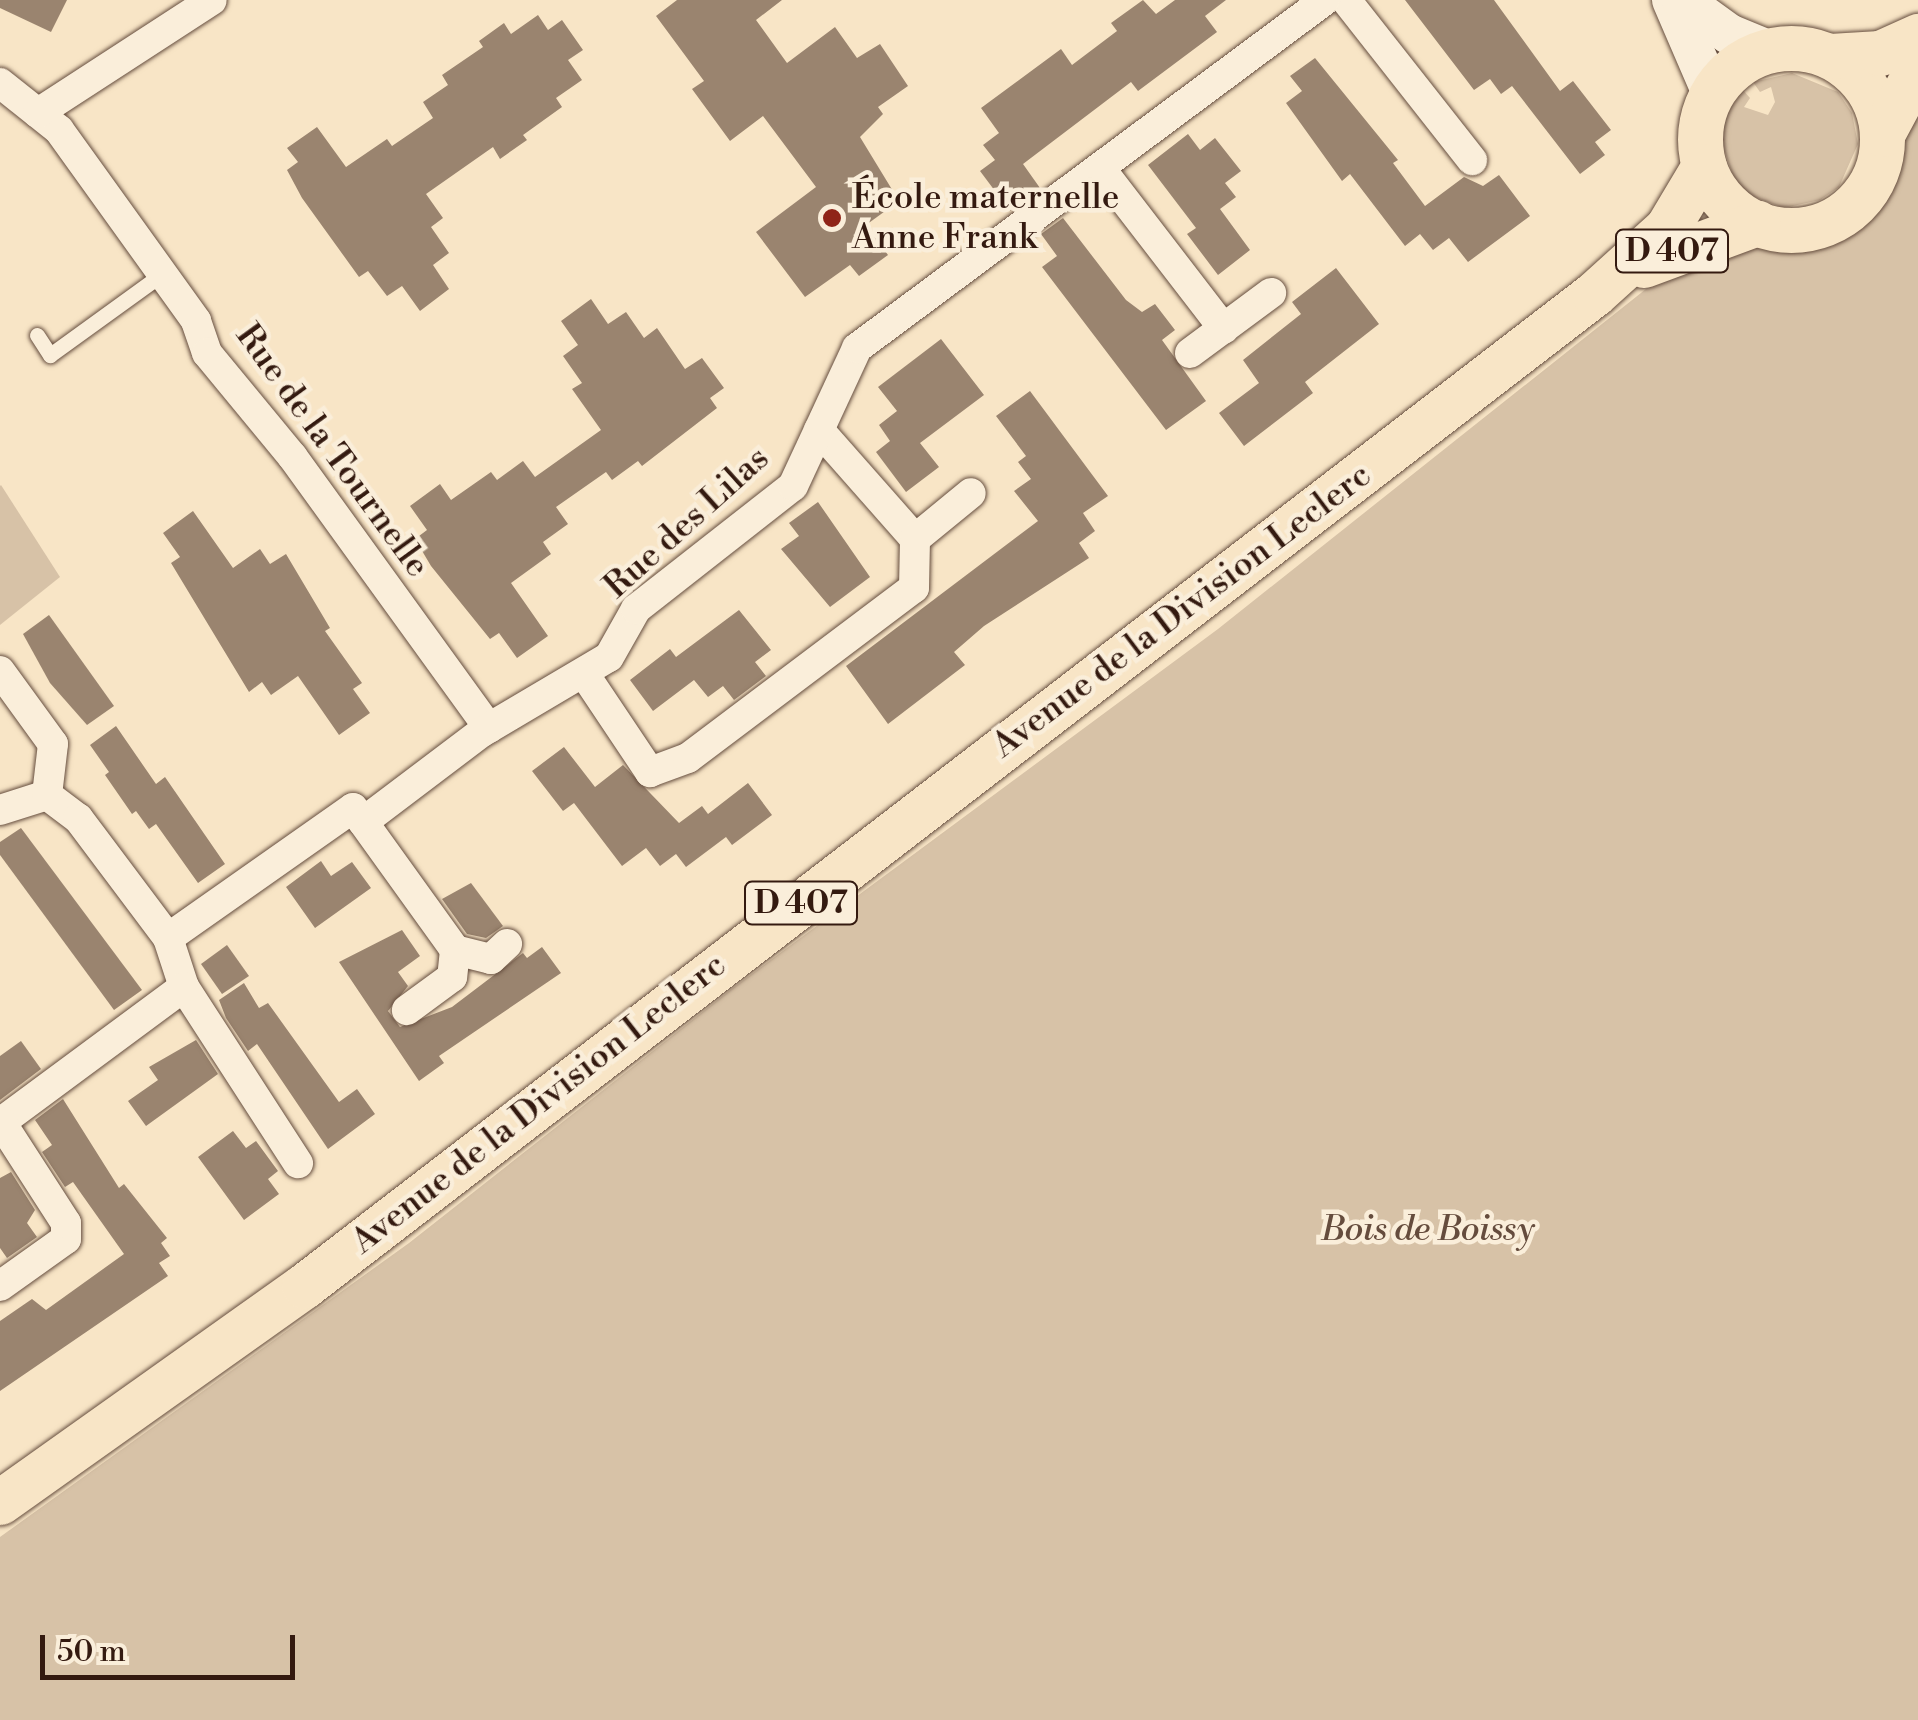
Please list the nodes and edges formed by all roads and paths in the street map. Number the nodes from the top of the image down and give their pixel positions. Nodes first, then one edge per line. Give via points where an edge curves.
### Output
1 (212, 0) edge
2 (1325, 0) edge
3 (1346, 0) edge
4 (1672, 0) edge
5 (1682, 0) edge
6 (1918, 36) edge
7 (1768, 50) junction
8 (1830, 56) junction
9 (1918, 68) edge
10 (0, 84) edge
11 (1712, 92) junction
12 (38, 114) junction
13 (1882, 134) junction
14 (1472, 160) dead end
15 (1704, 166) junction
16 (1100, 168) junction
17 (1757, 223) junction
18 (162, 274) junction
19 (1271, 293) dead end
20 (1594, 294) junction
21 (1224, 329) junction
22 (37, 335) dead end
23 (1190, 353) dead end
24 (819, 430) junction
25 (970, 493) dead end
26 (914, 539) junction
27 (0, 671) edge
28 (585, 676) junction
29 (486, 730) junction
30 (47, 795) junction
31 (0, 810) edge
32 (363, 822) junction
33 (168, 938) junction
34 (507, 944) dead end
35 (455, 950) junction
36 (184, 987) junction
37 (407, 1010) dead end
38 (0, 1123) edge
39 (298, 1163) dead end
40 (0, 1286) edge
41 (0, 1502) edge

1 - 12 street
2 - 16 street, Rue des Lilas
3 - 14 street
4 - 11 street
5 - 7 street via 1718,28
6 - 8 main road via 1880,53
7 - 8 main road via 1800,48
7 - 11 main road via 1742,62
8 - 13 main road via 1861,80
9 - 13 main road
10 - 12 street, Rue de la Tournelle
11 - 15 main road via 1700,136
12 - 18 street, Rue de la Tournelle via 59,130
13 - 17 main road via 1874,176 1848,210 1805,229
15 - 17 main road via 1730,206
15 - 20 main road, Avenue de la Division Leclerc / D 407 via 1667,228
16 - 21 street
16 - 24 street, Rue des Lilas via 857,348
17 - 20 main road, Avenue de la Division Leclerc / D 407 via 1659,257
18 - 22 lane via 50,354
18 - 29 street, Rue de la Tournelle via 196,322 207,352 292,456
19 - 21 street
20 - 41 main road, Avenue de la Division Leclerc / D 407 via 304,1286
21 - 23 street
24 - 26 street
24 - 28 street, Rue des Lilas via 792,486 636,609 609,657
25 - 26 street
26 - 28 street via 914,588 688,758 650,772
27 - 30 street via 54,744
28 - 29 street, Rue des Lilas
29 - 32 street, Rue des Lilas
30 - 31 street
30 - 33 street via 78,818
32 - 33 street via 353,808
32 - 35 street
33 - 36 street
34 - 35 street via 490,958
35 - 37 street via 452,978
36 - 38 street
36 - 39 street
38 - 40 street via 66,1222 66,1239

